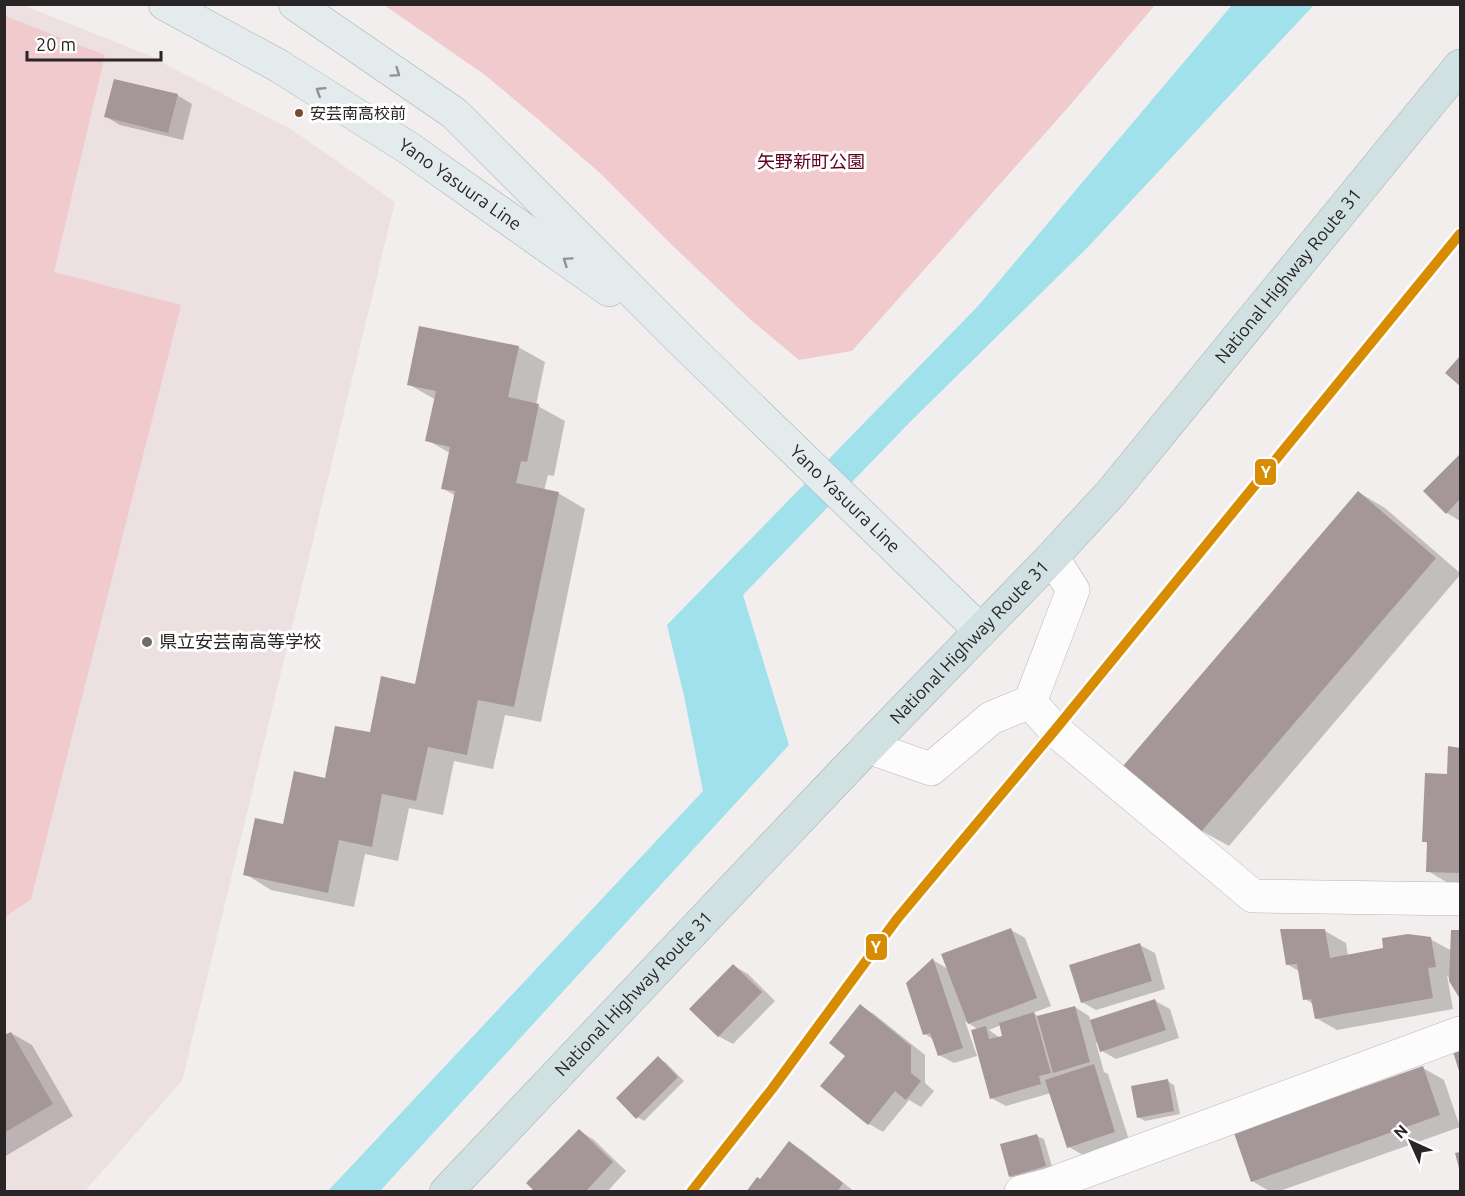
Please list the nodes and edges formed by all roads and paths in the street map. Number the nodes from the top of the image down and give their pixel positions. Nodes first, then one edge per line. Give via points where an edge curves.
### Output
1 (165, 4) edge
2 (295, 4) edge
3 (1461, 66) edge
4 (684, 343) junction
5 (1052, 557) junction
6 (981, 631) junction
7 (1030, 702) junction
8 (868, 747) junction
9 (1461, 899) edge
10 (1461, 1033) edge
11 (446, 1191) edge
12 (1021, 1191) edge

4 -> 1 main road, Yano Yasuura Line via 411,149 279,66
2 -> 4 main road, Yano Yasuura Line via 454,113
3 - 5 highway, National Highway Route 31 via 1111,493
4 - 6 main road, Yano Yasuura Line
5 - 6 highway, National Highway Route 31
5 - 7 street via 1072,590
6 - 8 highway, National Highway Route 31
7 - 8 street via 991,718 931,770
7 - 9 street via 1055,730 1252,896
8 - 11 highway, National Highway Route 31
10 - 12 street via 1048,1185

